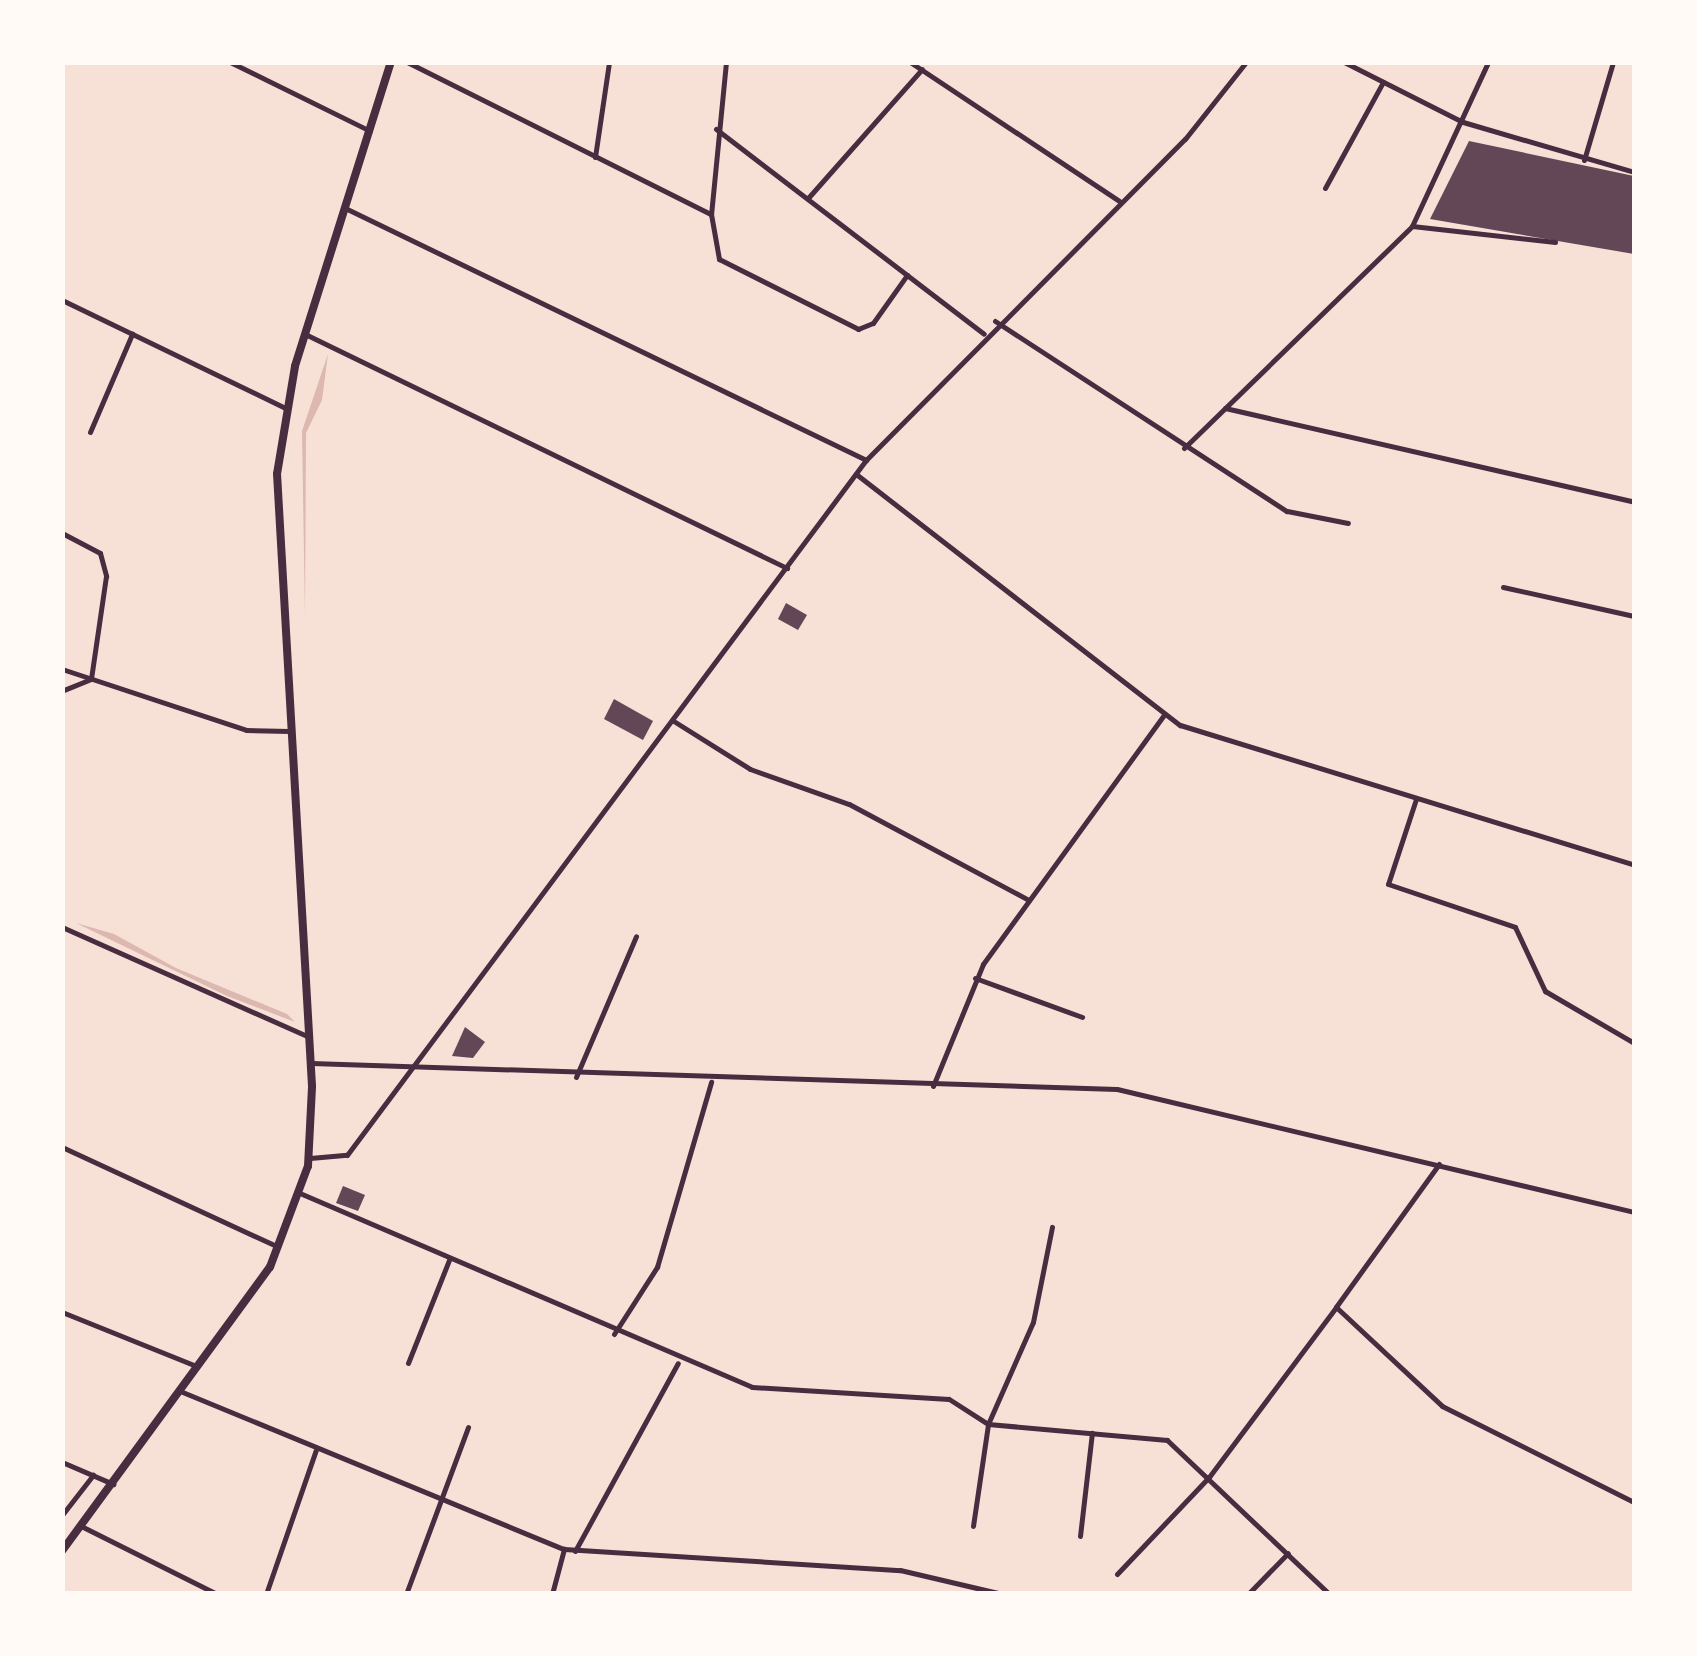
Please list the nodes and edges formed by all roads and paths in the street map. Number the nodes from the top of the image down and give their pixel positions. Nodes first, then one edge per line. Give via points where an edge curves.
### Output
1 (230, 62) edge
2 (391, 62) edge
3 (407, 62) edge
4 (609, 62) edge
5 (726, 62) edge
6 (910, 62) edge
7 (1246, 62) edge
8 (1344, 62) edge
9 (1488, 62) edge
10 (1613, 62) edge
11 (922, 69) junction
12 (1383, 82) junction
13 (1463, 122) junction
14 (716, 129) junction
15 (370, 131) junction
16 (595, 157) junction
17 (1584, 161) junction
18 (1634, 172) edge
19 (1325, 188) dead end
20 (807, 199) junction
21 (1119, 201) junction
22 (345, 208) junction
23 (712, 214) junction
24 (1412, 226) junction
25 (1555, 242) dead end
26 (907, 275) junction
27 (62, 300) edge
28 (995, 322) junction
29 (132, 334) junction
30 (305, 334) junction
31 (984, 334) junction
32 (285, 408) junction
33 (1224, 408) junction
34 (90, 432) dead end
35 (1184, 448) junction
36 (866, 460) junction
37 (856, 474) junction
38 (1634, 502) edge
39 (1348, 524) dead end
40 (62, 534) edge
41 (787, 568) junction
42 (1503, 586) dead end
43 (1634, 616) edge
44 (62, 669) edge
45 (91, 679) junction
46 (62, 690) edge
47 (1164, 715) junction
48 (672, 720) junction
49 (288, 731) junction
50 (1416, 799) junction
51 (1634, 865) edge
52 (1030, 900) junction
53 (62, 928) edge
54 (636, 936) dead end
55 (975, 978) junction
56 (1082, 1017) dead end
57 (309, 1037) junction
58 (1634, 1044) edge
59 (311, 1063) junction
60 (414, 1066) junction
61 (576, 1077) junction
62 (711, 1082) junction
63 (933, 1086) junction
64 (62, 1147) edge
65 (310, 1158) junction
66 (1439, 1164) junction
67 (302, 1194) junction
68 (1633, 1210) edge
69 (1052, 1227) dead end
70 (280, 1248) junction
71 (449, 1260) junction
72 (1336, 1307) junction
73 (62, 1312) edge
74 (614, 1334) junction
75 (408, 1363) dead end
76 (678, 1363) junction
77 (199, 1367) junction
78 (180, 1391) junction
79 (988, 1424) junction
80 (468, 1427) dead end
81 (1092, 1433) junction
82 (316, 1449) junction
83 (62, 1462) edge
84 (93, 1475) junction
85 (1209, 1477) junction
86 (112, 1484) junction
87 (439, 1499) junction
88 (1634, 1502) edge
89 (62, 1516) edge
90 (81, 1526) junction
91 (973, 1526) dead end
92 (1080, 1536) dead end
93 (564, 1548) junction
94 (575, 1550) junction
95 (62, 1551) edge
96 (1288, 1553) junction
97 (1117, 1574) dead end
98 (217, 1594) edge
99 (266, 1594) edge
100 (406, 1594) edge
101 (552, 1594) edge
102 (1002, 1594) edge
103 (1248, 1594) edge
104 (1330, 1594) edge

1 - 15 street
2 - 15 main road
3 - 16 street
4 - 16 street
5 - 14 street
6 - 11 street
7 - 21 street via 1196,128
8 - 12 street
9 - 13 street
10 - 17 street
11 - 20 street
11 - 21 street
12 - 13 street
12 - 19 street
13 - 17 street
13 - 24 street
14 - 20 street
14 - 23 street
15 - 22 main road
16 - 23 street
17 - 18 street
20 - 26 street
21 - 28 street
22 - 30 main road
22 - 36 street
23 - 26 street via 724,265 858,329 873,323
24 - 25 street
24 - 33 street
26 - 31 street
27 - 29 street
28 - 31 street
28 - 35 street
29 - 32 street
29 - 34 street
30 - 32 main road
30 - 41 street
31 - 36 street
32 - 49 main road via 276,501
33 - 35 street
33 - 38 street
35 - 39 street via 1287,511
36 - 37 street
37 - 41 street
37 - 47 street
40 - 45 street via 105,565
41 - 48 street
42 - 43 street
44 - 45 street
45 - 46 street
45 - 49 street via 246,730
47 - 50 street
47 - 52 street
48 - 52 street via 770,780 848,804
48 - 60 street
49 - 57 main road
50 - 51 street
50 - 58 street via 1388,884 1515,928 1545,990
52 - 55 street
53 - 57 street
54 - 61 street
55 - 56 street
55 - 63 street
57 - 59 main road
59 - 60 street
59 - 65 main road
60 - 61 street
60 - 65 street via 347,1155
61 - 62 street
62 - 63 street
62 - 74 street via 657,1267
63 - 66 street via 1154,1095
64 - 70 street
65 - 67 main road
66 - 68 street
66 - 72 street
67 - 70 main road
67 - 71 street
69 - 79 street via 1033,1322
70 - 77 main road
71 - 74 street
71 - 75 street
72 - 85 street
72 - 88 street via 1442,1406
73 - 77 street
74 - 76 street
76 - 79 street via 752,1388 953,1400
76 - 94 street
77 - 78 main road
78 - 82 street
78 - 86 main road
79 - 81 street
79 - 91 street
80 - 87 street
81 - 85 street via 1168,1440
81 - 92 street
82 - 87 street
82 - 99 street
83 - 84 street
84 - 86 street
84 - 89 street
85 - 96 street
85 - 97 street
86 - 90 main road
87 - 93 street
87 - 100 street
90 - 95 main road
90 - 98 street
93 - 94 street
93 - 101 street
94 - 102 street via 900,1570
96 - 103 street
96 - 104 street

